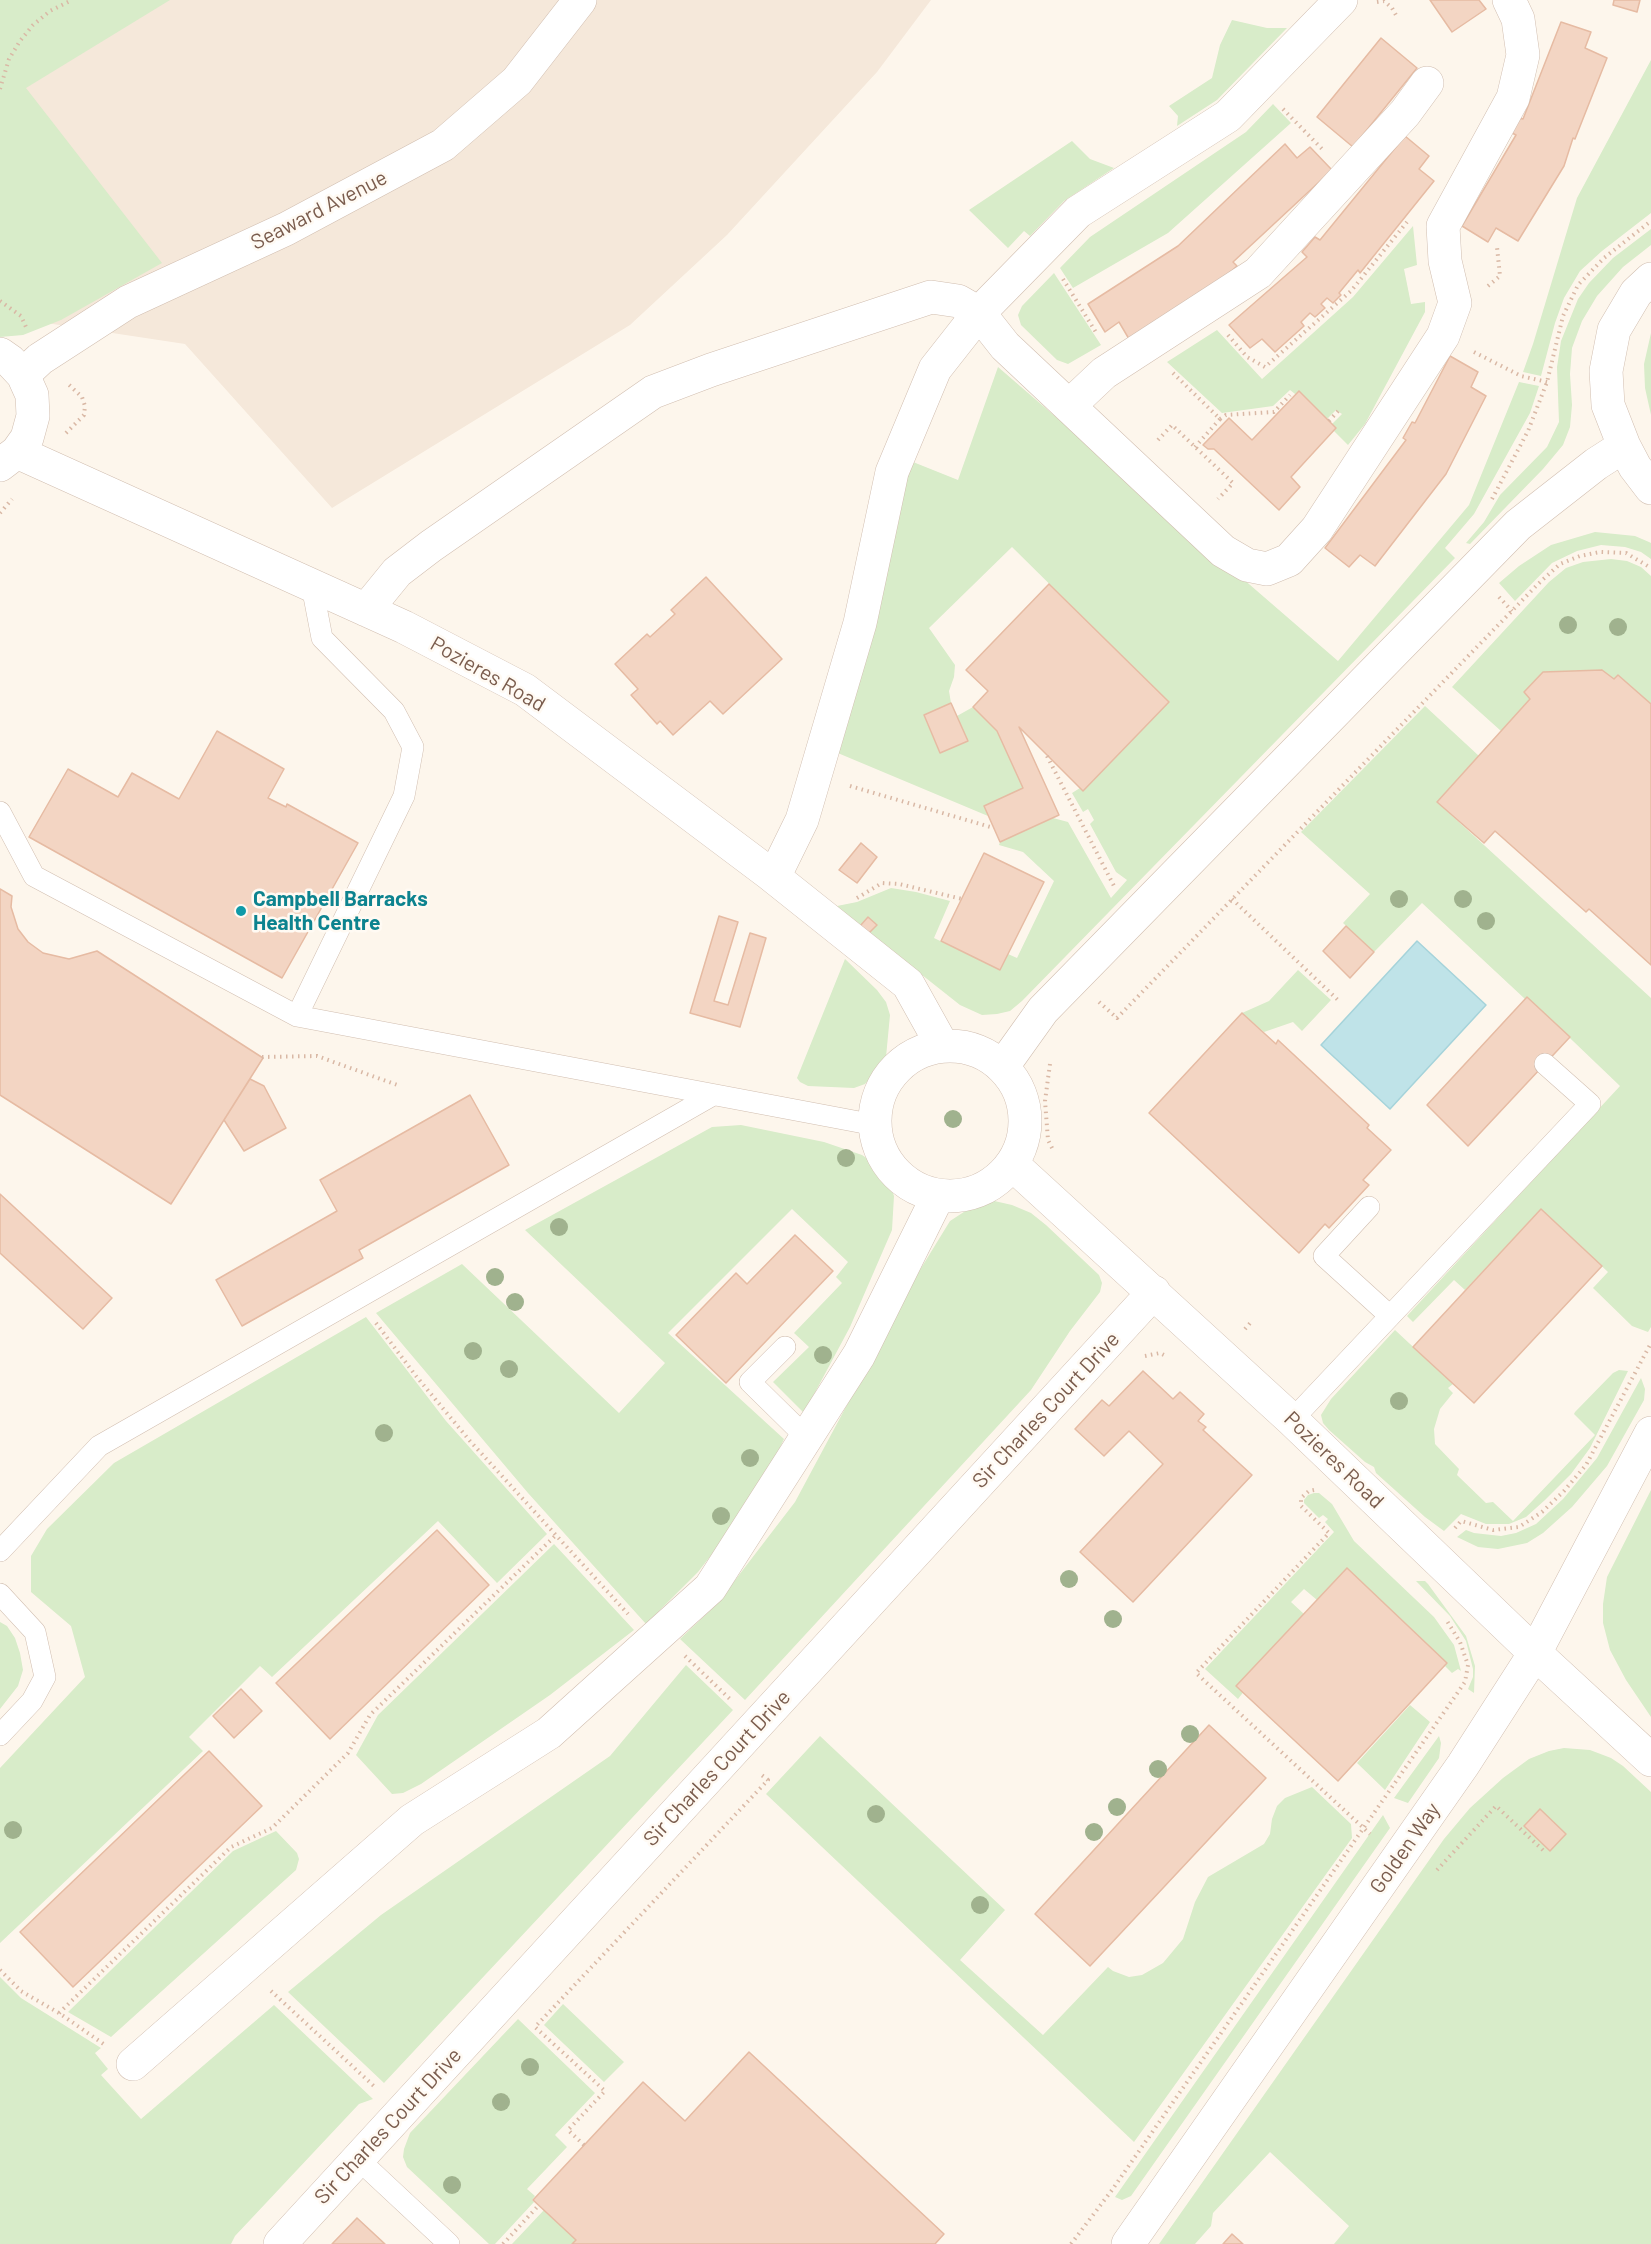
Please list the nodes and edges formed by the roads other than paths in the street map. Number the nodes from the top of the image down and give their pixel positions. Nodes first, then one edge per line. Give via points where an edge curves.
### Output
1 (580, 0) edge
2 (1341, 0) edge
3 (1509, 0) edge
4 (1427, 83) dead end
5 (1651, 279) edge
6 (979, 313) junction
7 (12, 365) edge
8 (1069, 406) junction
9 (1624, 446) junction
10 (9, 458) edge
11 (1651, 488) edge
12 (312, 586) junction
13 (366, 610) junction
14 (0, 812) edge
15 (774, 878) junction
16 (297, 1016) junction
17 (942, 1046) junction
18 (1545, 1064) dead end
19 (1003, 1066) junction
20 (713, 1095) junction
21 (875, 1125) junction
22 (1012, 1164) junction
23 (938, 1196) junction
24 (1368, 1208) dead end
25 (1154, 1292) junction
26 (1390, 1316) junction
27 (785, 1347) dead end
28 (1292, 1420) junction
29 (1651, 1433) edge
30 (806, 1437) junction
31 (0, 1551) edge
32 (0, 1594) edge
33 (1534, 1653) junction
34 (0, 1735) edge
35 (1651, 1760) edge
36 (133, 2064) road end
37 (358, 2159) junction
38 (280, 2244) edge
39 (449, 2244) edge
40 (1128, 2244) edge

1 - 7 street, Seaward Avenue via 517,81 443,145 286,229 128,302 40,359
2 - 6 street via 1228,116 1078,213
3 - 8 street via 1518,19 1523,55 1513,98 1443,226 1445,261 1455,303 1443,336 1317,530 1289,560 1267,569 1247,565 1223,552
4 - 8 street via 1405,113 1258,273 1104,373
5 - 9 street via 1636,293 1614,330 1606,371 1608,405
6 - 8 street via 1005,346
6 - 13 street via 958,301 931,297 653,392 431,546 397,572
6 - 15 street via 935,369 892,472 860,623 802,820
7 - 10 street via 32,395 33,416 27,438
9 - 11 street
9 - 19 street via 1518,525 1043,1010
10 - 12 street, Pozieres Road
12 - 13 street, Pozieres Road
12 - 16 lane via 322,638 394,711 413,747 404,796
13 - 15 street, Pozieres Road via 525,690
14 - 16 lane via 34,876
15 - 17 street, Pozieres Road via 908,984
16 - 20 lane
17 - 19 street via 985,1053
17 - 21 street via 919,1052 899,1066 884,1084
18 - 26 lane via 1590,1104
19 - 22 street via 1024,1103 1022,1145
20 - 21 lane
20 - 31 lane via 99,1446
21 - 23 street via 882,1154 896,1174 915,1188
22 - 23 street via 998,1180 979,1191
22 - 25 street, Pozieres Road
23 - 30 street via 859,1355
24 - 26 lane via 1324,1256
25 - 28 street, Pozieres Road
25 - 37 street, Sir Charles Court Drive
26 - 28 lane
27 - 30 lane via 750,1382
28 - 33 street, Pozieres Road
29 - 33 street, Golden Way
30 - 36 street via 710,1588 549,1733 412,1820
32 - 34 lane via 35,1632 45,1677 32,1701
33 - 35 street, Pozieres Road
33 - 40 street, Golden Way via 1463,1765
37 - 38 street, Sir Charles Court Drive
37 - 39 lane

